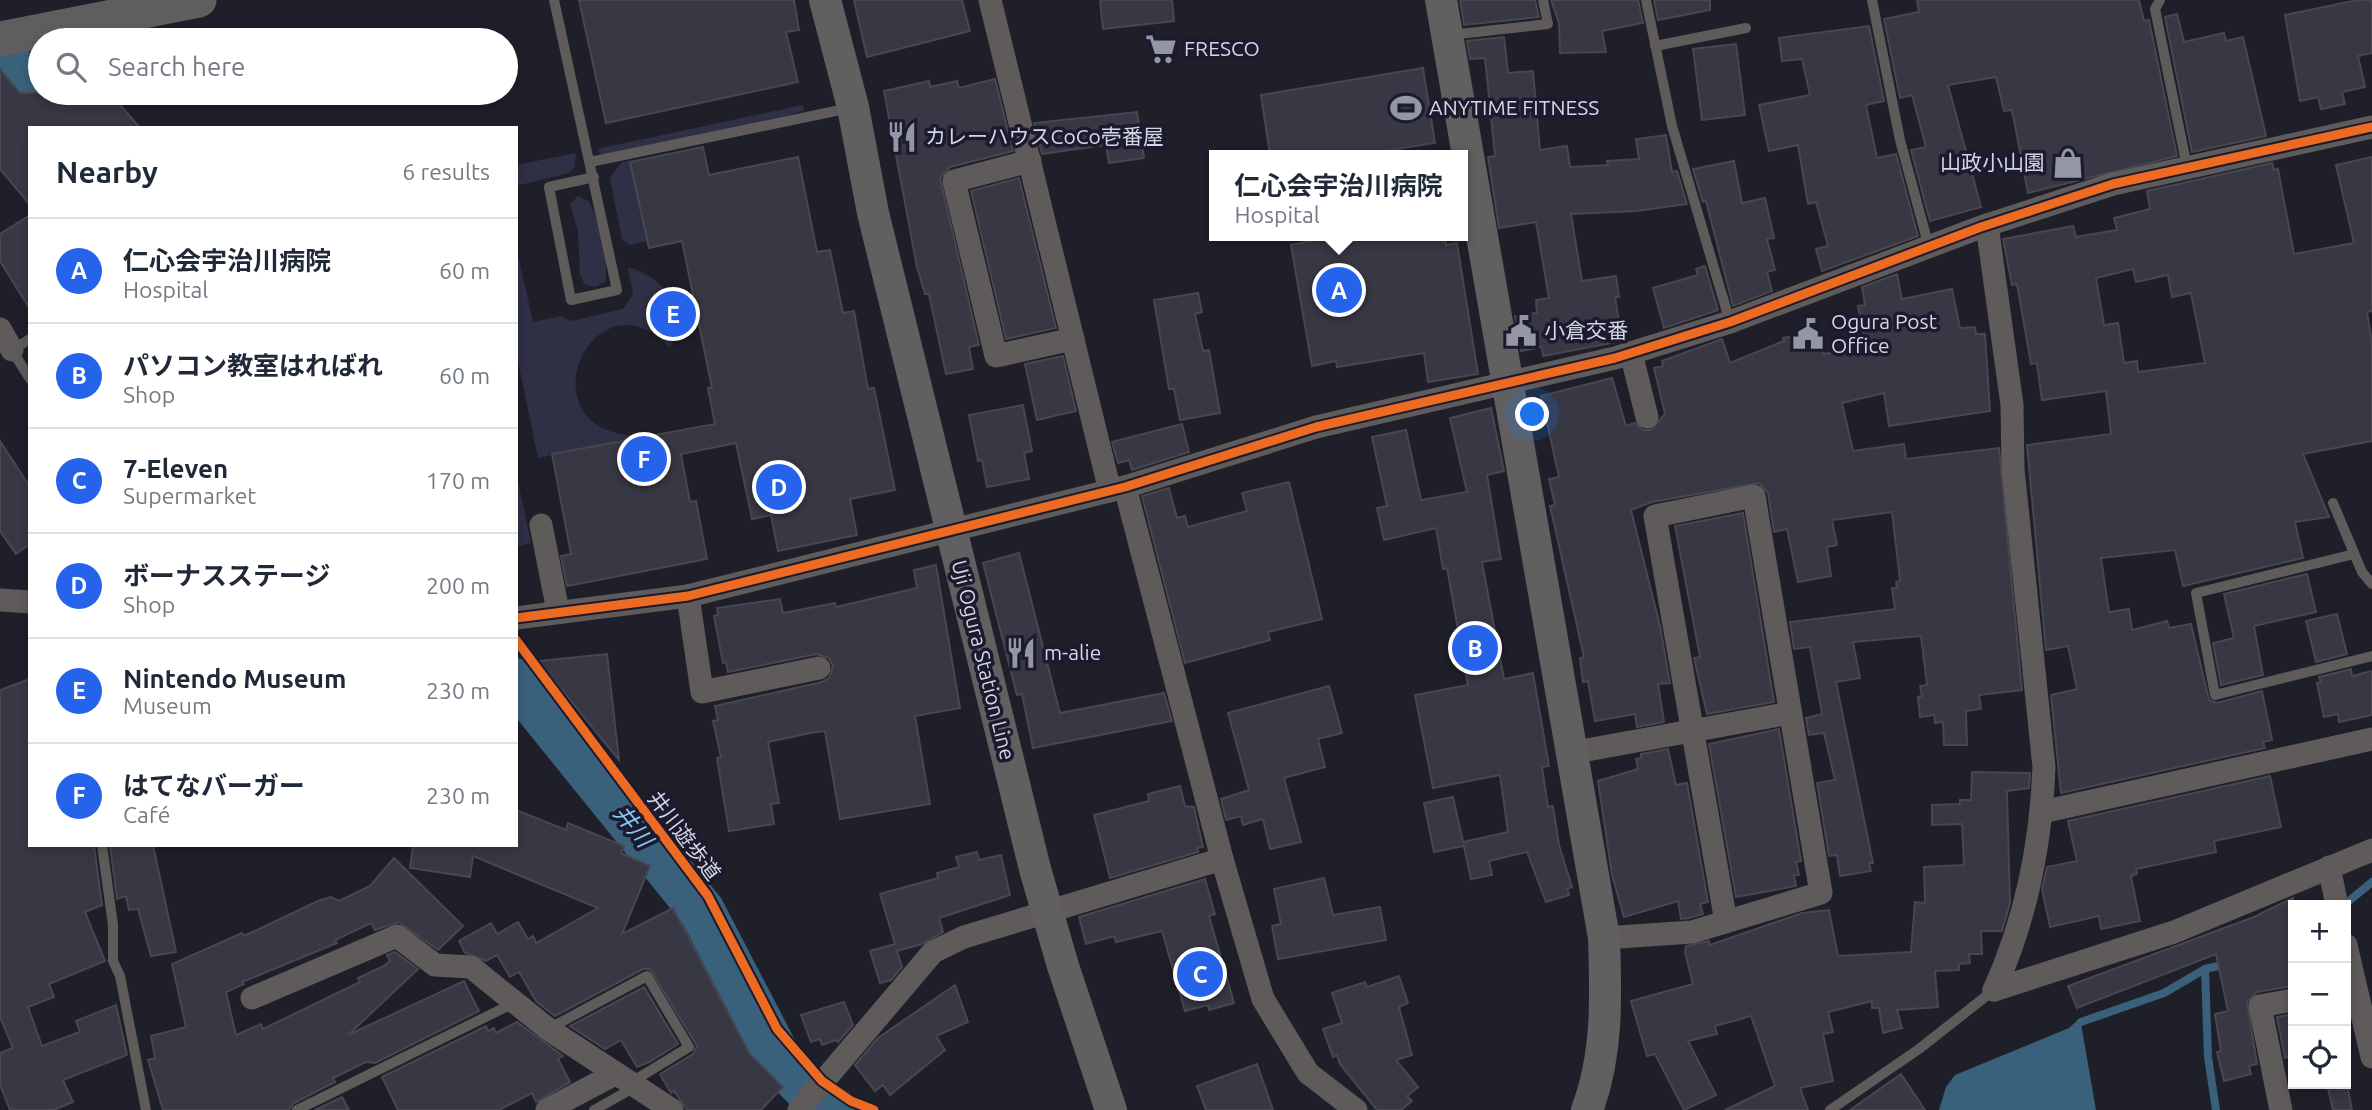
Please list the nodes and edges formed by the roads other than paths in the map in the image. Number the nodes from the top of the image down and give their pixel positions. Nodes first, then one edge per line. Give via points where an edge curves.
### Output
1 (199, 0) edge
2 (554, 0) edge
3 (825, 0) edge
4 (990, 0) edge
5 (1441, 0) edge
6 (1543, 0) edge
7 (1646, 0) edge
8 (1872, 0) edge
9 (2160, 0) edge
10 (160, 4) edge
11 (1746, 27) dead end
12 (50, 28) edge
13 (28, 33) edge
14 (1448, 35) junction
15 (0, 39) edge
16 (1655, 46) junction
17 (853, 107) junction
18 (2372, 127) edge
19 (590, 162) junction
20 (1030, 162) junction
21 (2187, 167) junction
22 (594, 177) junction
23 (1987, 225) junction
24 (1929, 247) junction
25 (1730, 322) junction
26 (0, 329) edge
27 (1073, 339) junction
28 (21, 344) edge
29 (1631, 354) junction
30 (28, 371) edge
31 (1506, 384) junction
32 (1647, 417) dead end
33 (1117, 489) junction
34 (2333, 503) dead end
35 (541, 525) dead end
36 (951, 532) junction
37 (2354, 554) junction
38 (2372, 584) edge
39 (688, 596) junction
40 (0, 600) edge
41 (28, 602) edge
42 (558, 611) junction
43 (518, 618) edge
44 (2372, 656) edge
45 (819, 668) dead end
46 (1790, 713) junction
47 (1692, 732) junction
48 (2372, 739) edge
49 (1570, 753) junction
50 (2042, 813) junction
51 (102, 847) edge
52 (2372, 850) edge
53 (1222, 859) junction
54 (2329, 867) junction
55 (2336, 900) edge
56 (1047, 911) junction
57 (1726, 922) junction
58 (1604, 939) junction
59 (1994, 990) junction
60 (2351, 993) edge
61 (252, 999) dead end
62 (2288, 1001) edge
63 (514, 1003) junction
64 (548, 1029) junction
65 (2372, 1057) edge
66 (626, 1082) junction
67 (1591, 1107) edge
68 (146, 1110) edge
69 (297, 1110) edge
70 (547, 1110) edge
71 (594, 1110) edge
72 (673, 1110) edge
73 (799, 1110) edge
74 (1111, 1110) edge
75 (1356, 1110) edge
76 (1830, 1110) edge
77 (2281, 1110) edge

1 - 10 main road
2 - 19 lane
3 - 17 main road, Uji Ogura Station Line
4 - 20 street
5 - 14 main road
6 - 14 lane via 1548,24
7 - 16 lane
8 - 24 lane via 1900,140
9 - 21 lane via 2155,9
10 - 12 main road
11 - 16 lane
13 - 15 main road
14 - 31 main road
16 - 25 lane via 1672,125
17 - 19 lane
17 - 36 main road, Uji Ogura Station Line via 873,213
18 - 21 street
19 - 22 lane
20 - 27 street
20 - 27 street via 954,181 996,356
21 - 23 street via 2113,184
22 - 22 lane via 617,289 571,300 549,187
23 - 24 street
23 - 50 street via 2012,405 2016,495 2039,698
24 - 25 street
25 - 29 street
26 - 28 street
27 - 33 street
28 - 30 lane
29 - 31 street
29 - 32 street
31 - 33 street via 1315,427
31 - 49 main road
33 - 36 street
33 - 53 street
34 - 37 lane
35 - 42 street
36 - 39 street
36 - 56 main road, Uji Ogura Station Line
37 - 38 lane
37 - 44 lane via 2196,593 2215,695
39 - 42 street
39 - 45 street via 702,692
40 - 41 street
42 - 43 street
46 - 47 street
46 - 47 street via 1754,496 1655,516
46 - 57 street via 1821,893
47 - 49 street
47 - 57 street
48 - 50 street
49 - 58 main road
50 - 59 street via 2025,908
51 - 68 lane via 113,961 120,976
52 - 54 street
53 - 56 street
53 - 75 street via 1263,999 1308,1073
54 - 55 street
54 - 59 street via 2174,932
56 - 73 street via 964,937 933,952
56 - 74 main road, Uji Ogura Station Line
57 - 58 street via 1692,932
58 - 67 main road via 1606,1008
59 - 76 lane
60 - 65 street
61 - 63 street via 397,936 435,965 471,967
62 - 77 street via 2260,1006
63 - 64 street
63 - 69 lane
64 - 66 street
64 - 66 lane via 647,976 689,1047
66 - 70 street
66 - 71 lane
66 - 72 street

